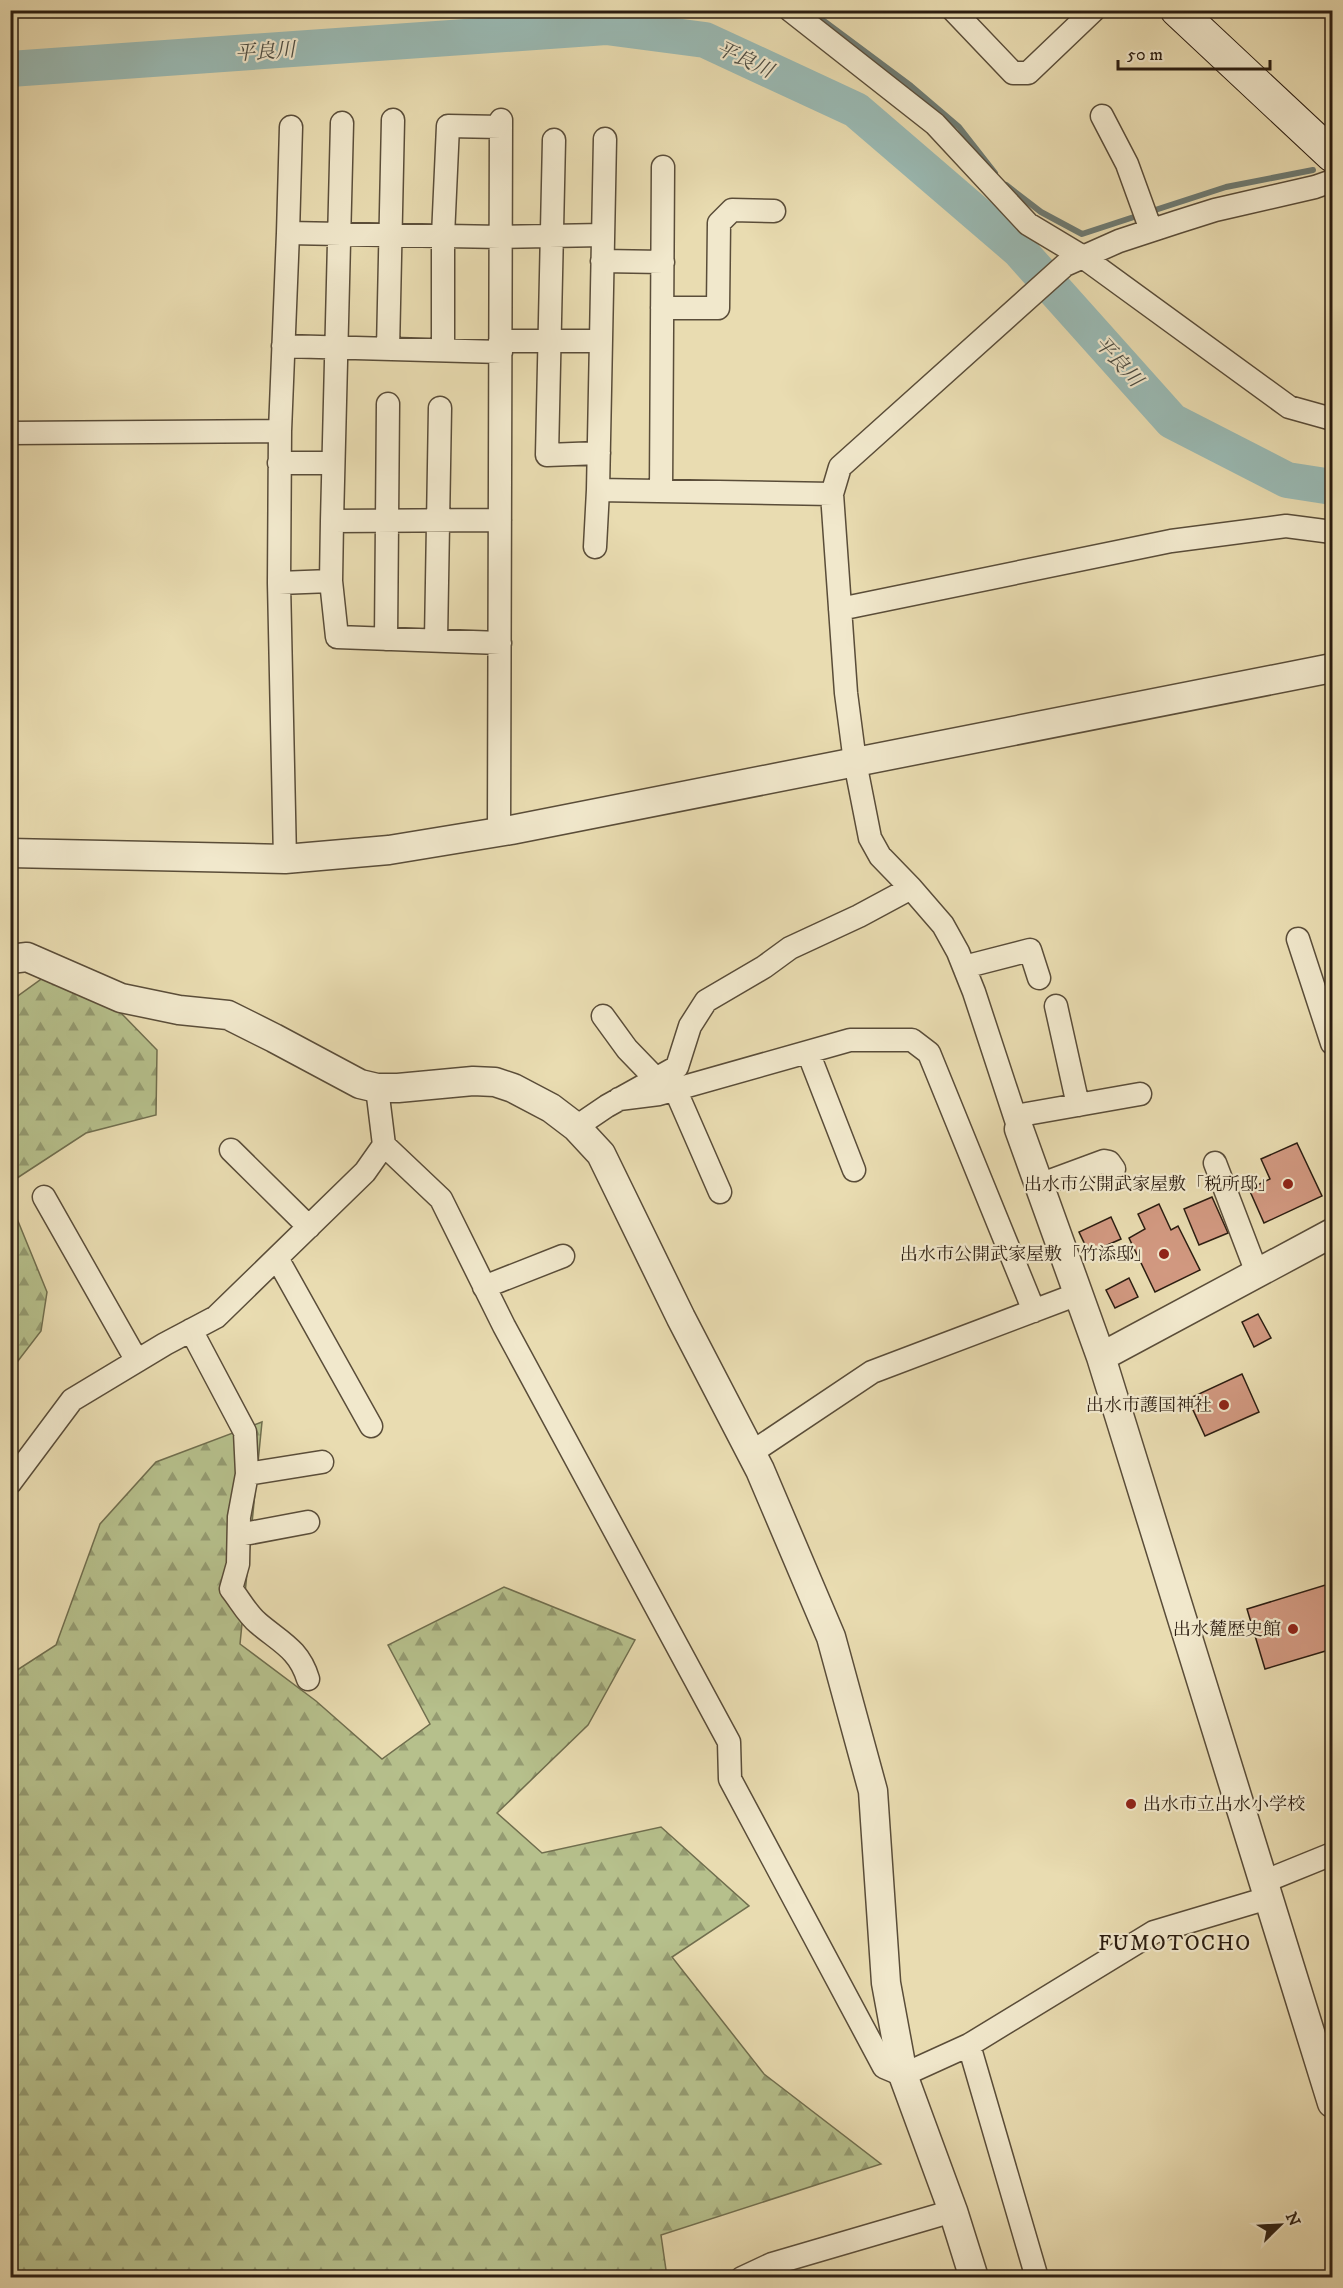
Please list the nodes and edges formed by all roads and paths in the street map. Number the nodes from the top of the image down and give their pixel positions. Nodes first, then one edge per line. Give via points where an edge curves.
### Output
1 (790, 10) edge
2 (953, 10) edge
3 (1094, 10) edge
4 (1177, 10) edge
5 (1101, 117) dead end
6 (393, 120) dead end
7 (342, 123) dead end
8 (291, 127) dead end
9 (605, 139) dead end
10 (554, 140) dead end
11 (1332, 155) edge
12 (663, 167) dead end
13 (1332, 181) edge
14 (774, 211) dead end
15 (1151, 228) junction
16 (288, 233) junction
17 (339, 235) junction
18 (390, 235) junction
19 (603, 235) junction
20 (443, 236) junction
21 (552, 236) junction
22 (501, 237) junction
23 (602, 261) junction
24 (1074, 261) junction
25 (663, 262) junction
26 (662, 308) junction
27 (601, 341) junction
28 (550, 342) junction
29 (283, 346) junction
30 (336, 347) junction
31 (500, 347) junction
32 (388, 349) junction
33 (443, 350) junction
34 (388, 404) dead end
35 (440, 408) dead end
36 (1332, 419) edge
37 (280, 431) junction
38 (10, 433) edge
39 (599, 453) junction
40 (279, 463) junction
41 (333, 463) junction
42 (598, 490) junction
43 (661, 491) junction
44 (832, 494) junction
45 (387, 520) junction
46 (438, 520) junction
47 (500, 520) junction
48 (332, 521) junction
49 (1332, 532) edge
50 (595, 547) dead end
51 (331, 581) junction
52 (279, 583) junction
53 (840, 609) junction
54 (386, 639) junction
55 (436, 640) junction
56 (500, 643) junction
57 (1332, 668) edge
58 (855, 762) junction
59 (499, 832) junction
60 (10, 854) edge
61 (285, 859) junction
62 (911, 888) junction
63 (1298, 939) dead end
64 (10, 959) edge
65 (964, 967) junction
66 (1039, 978) dead end
67 (1056, 1006) dead end
68 (603, 1016) dead end
69 (1332, 1043) edge
70 (808, 1052) junction
71 (665, 1084) junction
72 (377, 1088) junction
73 (1140, 1094) dead end
74 (1078, 1105) junction
75 (1017, 1123) junction
76 (576, 1127) junction
77 (384, 1144) junction
78 (231, 1150) dead end
79 (1215, 1163) dead end
80 (1114, 1169) dead end
81 (854, 1170) dead end
82 (1039, 1185) junction
83 (720, 1192) dead end
84 (44, 1197) dead end
85 (309, 1227) junction
86 (1332, 1233) edge
87 (563, 1256) dead end
88 (277, 1258) junction
89 (1257, 1273) junction
90 (484, 1287) junction
91 (1078, 1294) junction
92 (1034, 1311) junction
93 (191, 1330) junction
94 (1101, 1357) junction
95 (137, 1361) junction
96 (371, 1426) dead end
97 (751, 1453) junction
98 (322, 1462) dead end
99 (247, 1474) junction
100 (10, 1483) edge
101 (308, 1522) dead end
102 (239, 1535) junction
103 (308, 1679) dead end
104 (1332, 1854) edge
105 (1265, 1890) junction
106 (969, 2045) junction
107 (903, 2075) junction
108 (1332, 2103) edge
109 (953, 2211) junction
110 (742, 2277) edge
111 (974, 2277) edge
112 (1037, 2277) edge

1 - 24 street via 935,124 1028,224
2 - 3 street via 1013,73 1028,73
4 - 11 main road
5 - 15 street via 1127,164
6 - 18 street
7 - 17 street
8 - 16 street
9 - 19 street
10 - 21 street
12 - 25 street
13 - 15 street
14 - 26 street via 732,210 719,223 718,308
15 - 24 street
16 - 17 street
16 - 29 street
17 - 18 street
17 - 30 street
18 - 20 street
18 - 32 street
19 - 21 street
19 - 23 street
20 - 22 street
20 - 22 street via 448,126 501,124
20 - 33 street
21 - 22 street
21 - 28 street
22 - 31 street
23 - 25 street
23 - 27 street
24 - 36 street via 1289,407
24 - 44 street via 994,327 840,467
25 - 26 street
26 - 43 street
27 - 28 street
27 - 39 street
28 - 31 street
28 - 39 street via 547,455
29 - 30 street
29 - 37 street
30 - 32 street
30 - 41 street
31 - 33 street
31 - 47 street
32 - 33 street
34 - 45 street
35 - 46 street
37 - 38 street
37 - 40 street
39 - 42 street
40 - 41 street
40 - 52 street
41 - 48 street
42 - 43 street
42 - 50 street
43 - 44 street
44 - 53 street
45 - 46 street
45 - 48 street
45 - 54 street
46 - 47 street
46 - 55 street
47 - 56 street
48 - 51 street
49 - 53 street via 1286,526 1171,541
51 - 52 street
51 - 54 street via 337,637
52 - 61 street
53 - 58 street
54 - 55 street
55 - 56 street
56 - 59 street
57 - 58 street
58 - 59 street
58 - 62 street via 870,838 880,856
59 - 61 street via 389,850
60 - 61 street
62 - 65 street via 943,925
62 - 71 street via 790,948 706,1001 690,1026 677,1067
63 - 69 street
64 - 72 street via 27,957 121,998 228,1016 360,1084
65 - 66 street via 1030,950
65 - 75 street
67 - 74 street
68 - 71 street via 627,1049
70 - 71 street
70 - 81 street
70 - 92 street via 850,1040 912,1040 929,1053
71 - 76 street via 619,1099
71 - 83 street
72 - 76 street via 495,1082 551,1108
72 - 77 street
73 - 74 street
74 - 75 street
75 - 82 street
76 - 97 street via 601,1154
77 - 85 street via 365,1172
77 - 90 street via 441,1199
78 - 85 street
79 - 89 street
80 - 82 street via 1104,1161
82 - 91 street
84 - 95 street
85 - 88 street
86 - 89 street
87 - 90 street
88 - 93 street via 216,1317
88 - 96 street
89 - 94 street
90 - 107 street via 729,1742 730,1779 884,2067
91 - 92 street
91 - 94 street
92 - 97 street via 872,1372
93 - 95 street
93 - 99 street via 245,1432
94 - 105 street
95 - 100 street via 72,1401
97 - 107 street via 831,1637 873,1791 886,1983
98 - 99 street
99 - 102 street
101 - 102 street
102 - 103 street via 238,1564 231,1589 256,1622 285,1642 303,1664
104 - 105 street
105 - 106 street via 1154,1932
105 - 108 street
106 - 107 street
106 - 112 street
107 - 109 street
109 - 110 street via 772,2264
109 - 111 street

